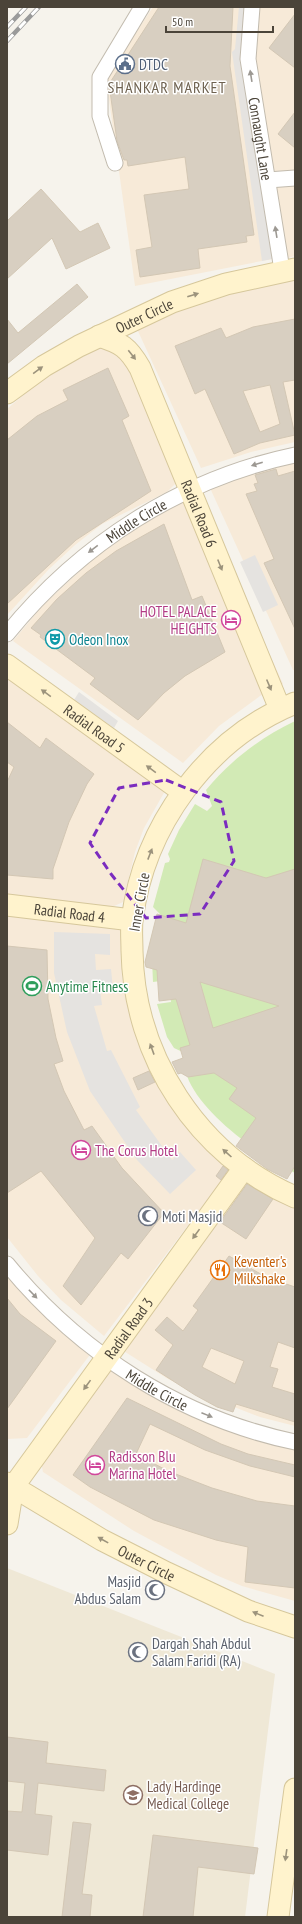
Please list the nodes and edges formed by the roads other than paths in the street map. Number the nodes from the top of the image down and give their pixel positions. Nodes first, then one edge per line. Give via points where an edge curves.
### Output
1 (142, 7) edge
2 (252, 7) edge
3 (115, 163) dead end
4 (295, 178) edge
5 (268, 180) junction
6 (289, 269) edge
7 (99, 336) junction
8 (7, 393) edge
9 (295, 455) edge
10 (190, 489) junction
11 (7, 634) edge
12 (7, 665) edge
13 (287, 706) edge
14 (183, 792) junction
15 (7, 905) edge
16 (132, 920) junction
17 (244, 1168) junction
18 (295, 1197) edge
19 (7, 1264) edge
20 (106, 1358) junction
21 (295, 1442) edge
22 (10, 1485) edge
23 (7, 1524) edge
24 (295, 1627) edge
25 (295, 1788) edge
26 (278, 1917) edge

1 - 3 street via 100,77 100,116
5 -> 2 street, Connaught Lane via 248,59
4 - 5 street
6 -> 5 street, Connaught Lane
7 -> 6 street, Outer Circle via 172,302 226,284
8 -> 7 street, Outer Circle via 44,366
7 -> 10 street, Radial Road 6 via 125,347 136,360
9 -> 10 street, Middle Circle via 231,472
10 -> 11 street, Middle Circle via 137,518 85,554 54,582
10 -> 13 street, Radial Road 6
14 -> 12 street, Radial Road 5
13 - 14 street, Inner Circle via 244,731 227,745
16 -> 14 street, Inner Circle via 145,866 168,815
15 - 16 street, Radial Road 4
17 -> 16 street, Inner Circle via 199,1128 168,1084 155,1058 141,1019 134,984
17 - 18 street, Inner Circle
17 -> 20 street, Radial Road 3
19 -> 20 street, Middle Circle via 52,1313
20 -> 21 street, Middle Circle via 149,1386 200,1412 253,1432
20 -> 22 street, Radial Road 3
22 - 23 street
24 -> 22 street, Outer Circle via 248,1610 160,1569 102,1540
25 -> 26 street

